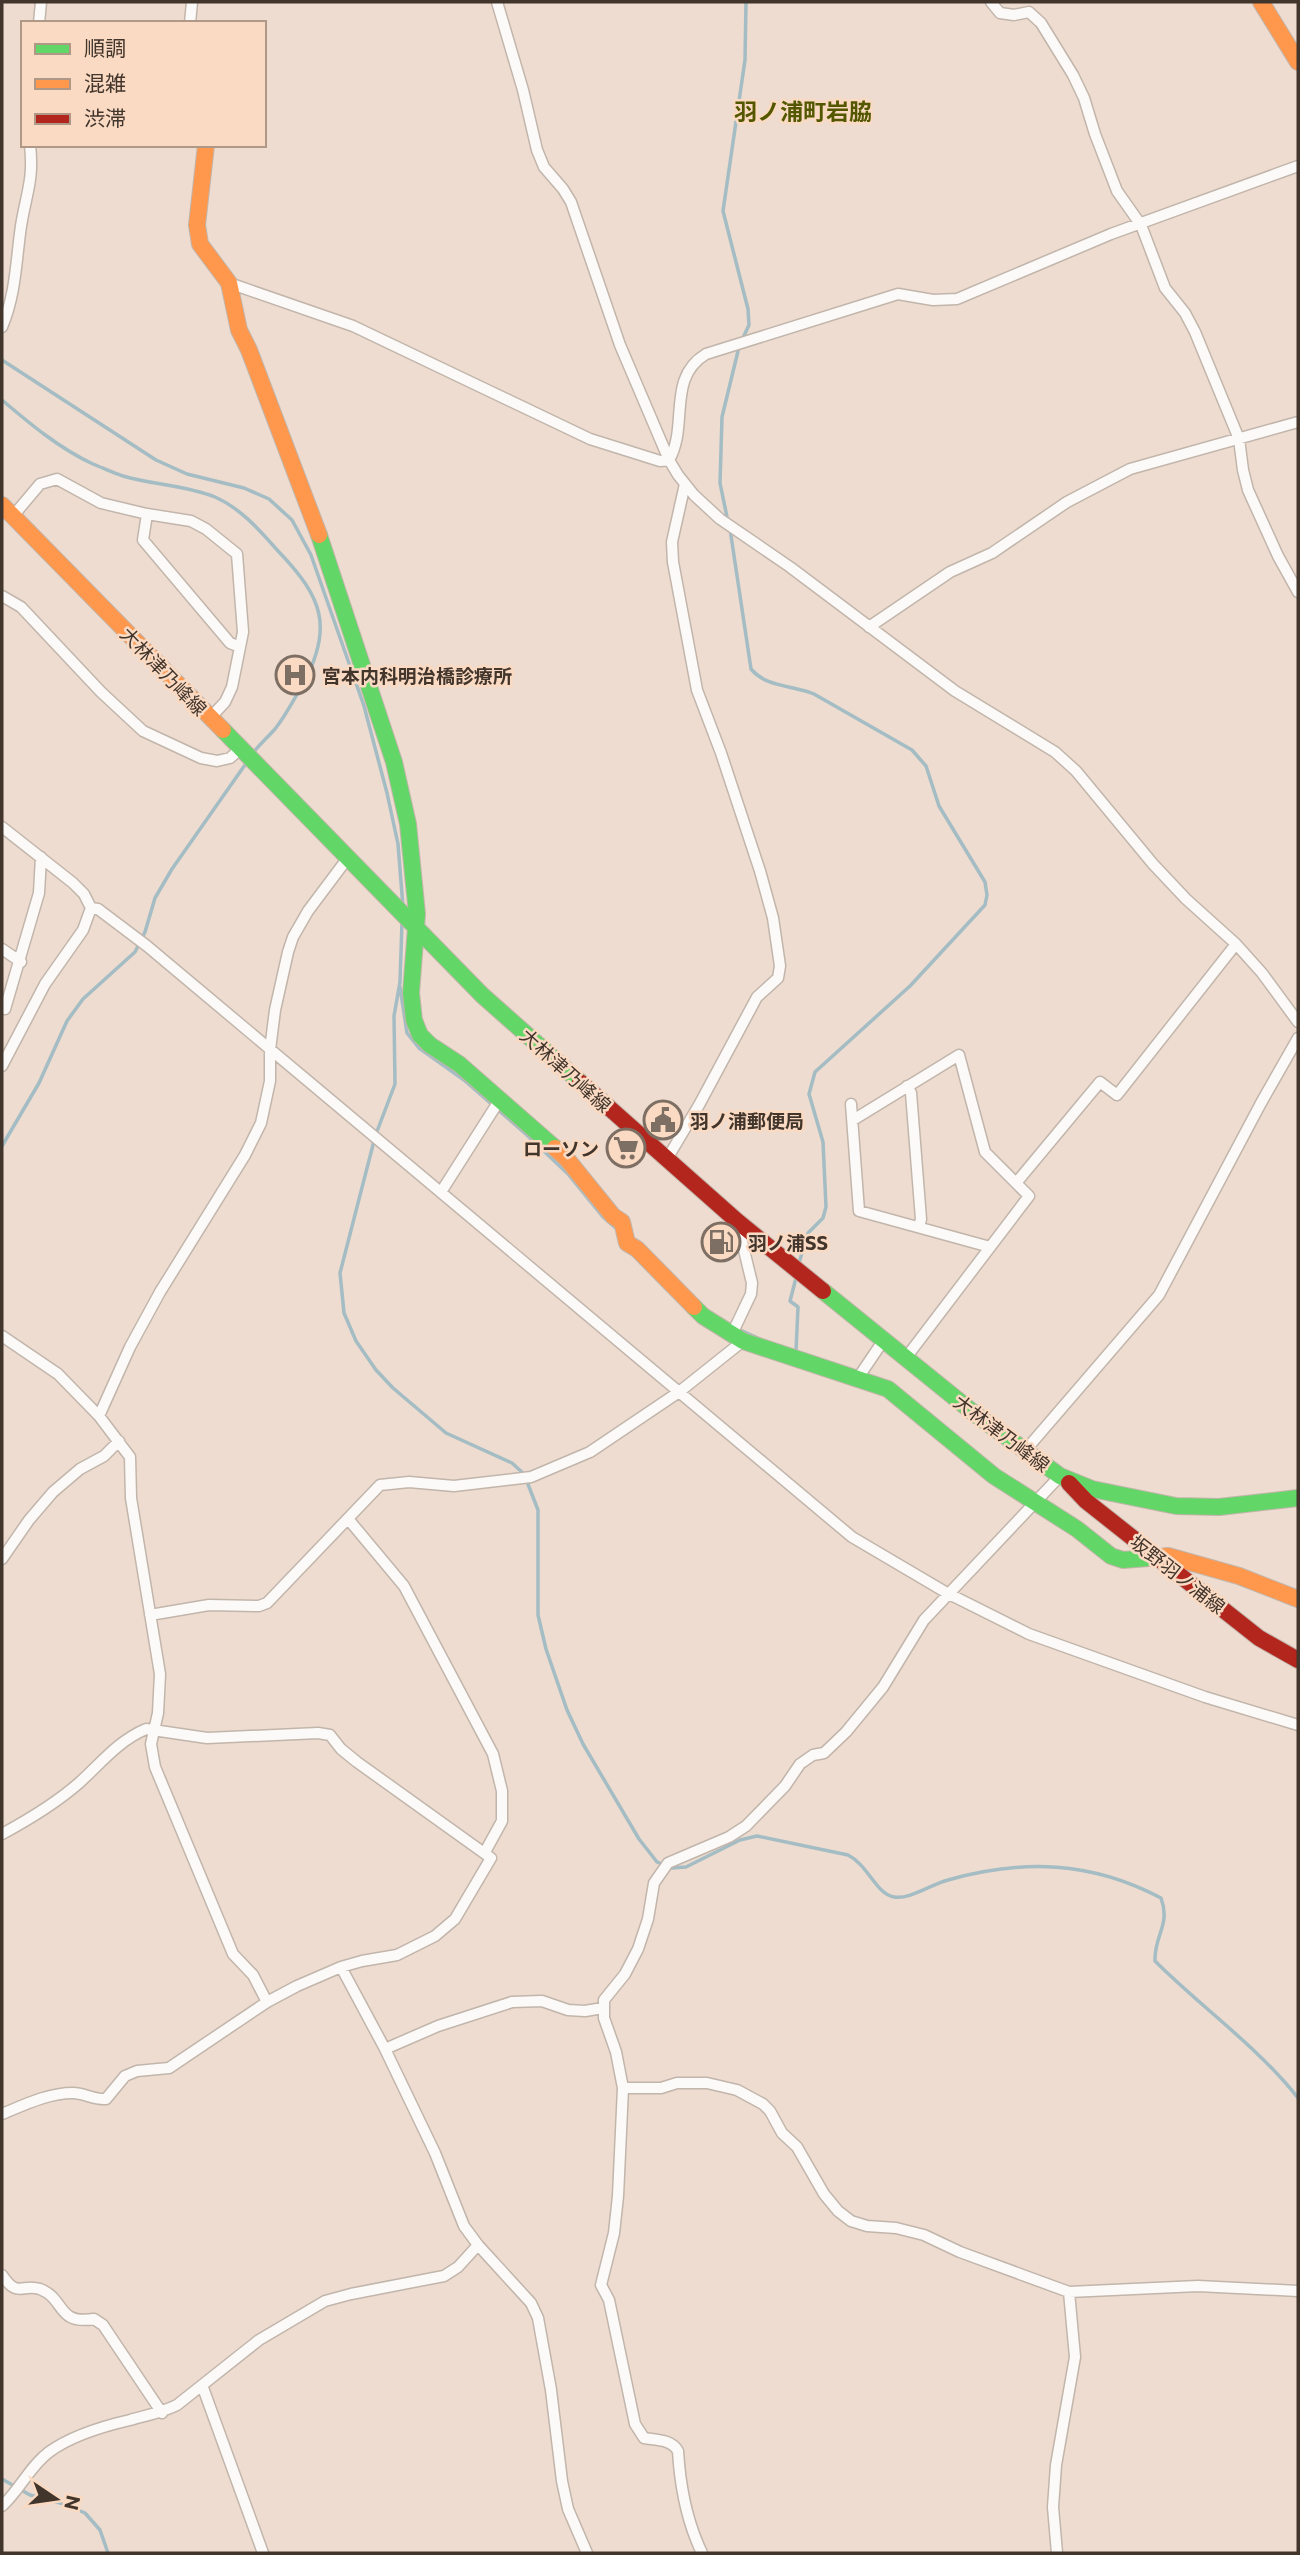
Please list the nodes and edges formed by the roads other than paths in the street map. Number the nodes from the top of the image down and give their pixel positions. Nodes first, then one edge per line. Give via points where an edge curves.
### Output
1 (41, 2) edge
2 (192, 2) edge
3 (497, 2) edge
4 (991, 2) edge
5 (1261, 2) edge
6 (39, 21) edge
7 (190, 21) edge
8 (1298, 62) edge
9 (30, 147) edge
10 (206, 147) edge
11 (1298, 166) edge
12 (1141, 225) junction
13 (229, 284) junction
14 (2, 327) edge
15 (1298, 422) edge
16 (1239, 439) junction
17 (669, 460) junction
18 (685, 484) junction
19 (7, 511) edge
20 (147, 514) junction
21 (1298, 592) edge
22 (2, 596) edge
23 (869, 627) junction
24 (240, 647) junction
25 (210, 718) junction
26 (245, 755) junction
27 (2, 827) edge
28 (41, 857) junction
29 (347, 859) junction
30 (91, 908) junction
31 (412, 923) junction
32 (1236, 944) junction
33 (2, 949) edge
34 (21, 962) junction
35 (5, 1009) dead end
36 (1298, 1023) edge
37 (1298, 1038) edge
38 (270, 1050) junction
39 (2, 1066) edge
40 (907, 1086) junction
41 (851, 1104) dead end
42 (496, 1105) junction
43 (853, 1120) junction
44 (667, 1159) junction
45 (1016, 1182) junction
46 (441, 1192) junction
47 (737, 1221) junction
48 (919, 1227) junction
49 (990, 1247) junction
50 (2, 1336) edge
51 (737, 1337) junction
52 (883, 1341) junction
53 (905, 1359) junction
54 (858, 1378) junction
55 (679, 1392) junction
56 (99, 1416) junction
57 (119, 1441) junction
58 (1024, 1452) junction
59 (1062, 1477) junction
60 (1298, 1498) edge
61 (1040, 1500) junction
62 (349, 1520) junction
63 (1154, 1556) junction
64 (2, 1559) edge
65 (947, 1593) junction
66 (1298, 1600) edge
67 (150, 1615) junction
68 (1298, 1660) edge
69 (1298, 1725) edge
70 (154, 1730) junction
71 (2, 1834) edge
72 (485, 1852) junction
73 (341, 1967) junction
74 (267, 2002) junction
75 (603, 2008) junction
76 (384, 2049) junction
77 (623, 2088) junction
78 (2, 2114) edge
79 (478, 2245) junction
80 (2, 2275) edge
81 (1298, 2291) edge
82 (1069, 2292) junction
83 (202, 2385) junction
84 (162, 2413) junction
85 (2, 2506) edge
86 (263, 2553) edge
87 (587, 2553) edge
88 (702, 2553) edge
89 (1057, 2553) edge

1 - 6 street
2 - 7 street
3 - 17 street via 537,150 571,202 620,345
4 - 12 street via 1000,13 1029,12 1041,23 1084,98 1116,191
5 - 8 main road
9 - 14 street via 32,180
10 - 13 main road via 198,235
11 - 12 street
12 - 16 street via 1165,288 1185,313
12 - 17 street via 957,299 898,294 706,354 686,373 680,391 676,448
13 - 17 street via 353,326 590,439
13 - 31 main road via 239,330 307,500 394,762 408,824 418,914
15 - 16 street
16 - 21 street via 1248,490
16 - 23 street via 1130,469 1067,502 992,553 950,572
17 - 18 street
18 - 23 street via 720,519
18 - 44 street via 672,542 673,562 697,690 760,871 780,966 778,978 757,997
19 - 20 street via 40,484 57,480 102,503
19 - 25 main road, 大林津乃峰線
20 - 24 street via 143,540 230,643
20 - 24 street via 191,521 237,554 244,623
22 - 26 street via 21,607 144,731 201,758 217,761
23 - 32 street via 955,691 1055,752 1161,873
24 - 25 street via 232,687
25 - 26 main road, 大林津乃峰線
26 - 29 main road, 大林津乃峰線
27 - 28 street
28 - 30 street via 73,883
28 - 34 street via 39,893
29 - 31 main road, 大林津乃峰線
29 - 38 street via 293,937 283,967
30 - 38 street via 147,946
30 - 39 street via 83,930 46,984
31 - 42 main road via 411,993 420,1035 459,1064
31 - 44 main road, 大林津乃峰線 via 482,995
32 - 36 street
32 - 45 street via 1117,1096 1100,1082
33 - 34 street
34 - 35 street
37 - 58 street via 1159,1295
38 - 46 street
38 - 56 street via 267,1106 261,1123 154,1303
40 - 43 street
40 - 45 street via 959,1055 985,1152
40 - 48 street
41 - 43 street
42 - 46 street
42 - 51 main road via 566,1158 622,1222 627,1243 691,1306
43 - 48 street via 859,1211
44 - 47 main road, 大林津乃峰線
45 - 49 street via 1029,1196
46 - 55 street
47 - 51 street via 752,1283
47 - 52 main road, 大林津乃峰線
48 - 49 street
49 - 53 street
50 - 56 street via 58,1374
51 - 54 main road
51 - 55 street
52 - 53 main road, 大林津乃峰線
52 - 54 street
53 - 58 main road, 大林津乃峰線
54 - 61 main road via 888,1389 985,1469
55 - 62 street via 590,1452 531,1477 454,1486 380,1485
55 - 65 street via 852,1537
56 - 57 street
57 - 64 street via 53,1492
57 - 67 street via 130,1457 131,1498
58 - 59 main road, 大林津乃峰線
59 - 60 main road, 大林津乃峰線 via 1092,1489 1176,1506 1219,1507
59 - 61 street
59 - 63 main road, 坂野羽ノ浦線
61 - 63 main road via 1111,1556 1123,1560
61 - 65 street
62 - 67 street via 267,1603 209,1605
62 - 72 street via 404,1586 493,1754 502,1791 502,1821
63 - 66 main road via 1239,1576
63 - 68 main road, 坂野羽ノ浦線 via 1259,1638
65 - 69 street via 1030,1634
65 - 75 street via 846,1732 824,1753 800,1764 785,1787 746,1826 665,1867 654,1883 638,1949
67 - 70 street via 160,1674
70 - 71 street via 146,1729 119,1745 78,1783
70 - 72 street via 206,1738 330,1735 357,1762
70 - 74 street via 155,1767 195,1865 233,1954 253,1975
72 - 73 street via 491,1858 455,1919 435,1937 397,1955
73 - 74 street
73 - 76 street
74 - 78 street via 169,2068 125,2076 106,2099 75,2093 41,2098
75 - 76 street via 568,2010 542,2001 512,2002
75 - 77 street
76 - 79 street via 435,2153 464,2226
77 - 82 street via 707,2083 737,2090 764,2104 797,2147 824,2194 851,2221 923,2235
77 - 88 street via 614,2233 601,2286 609,2300 635,2424 644,2438 675,2445 693,2534
79 - 83 street via 444,2276 325,2301 259,2340
79 - 87 street via 531,2303 538,2318 568,2510
80 - 84 street via 18,2290 37,2288 47,2293 70,2318 79,2322 94,2319 103,2325
81 - 82 street via 1198,2286
82 - 89 street via 1075,2357 1056,2465
83 - 84 street
83 - 86 street
84 - 85 street via 81,2435 49,2452

